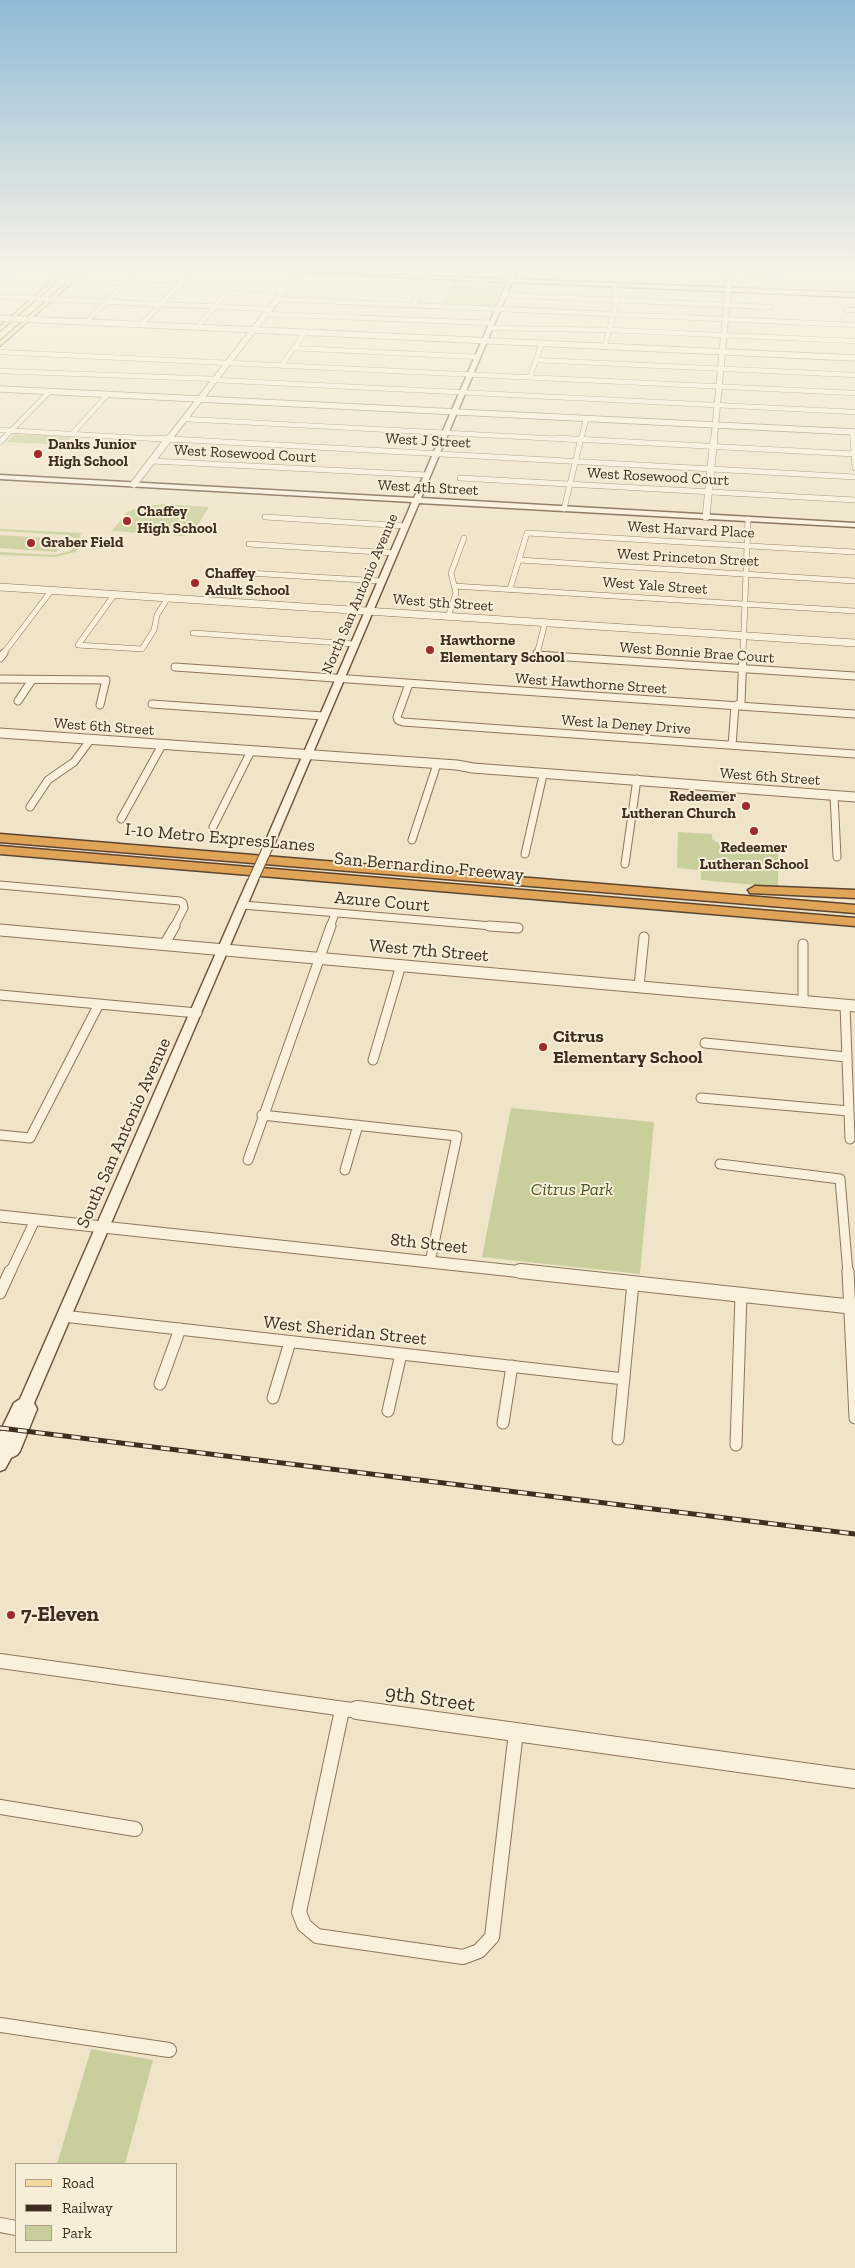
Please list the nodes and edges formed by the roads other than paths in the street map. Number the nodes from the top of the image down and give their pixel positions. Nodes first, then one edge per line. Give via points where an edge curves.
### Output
1 (116, 376) edge
2 (219, 376) edge
3 (469, 376) edge
4 (507, 376) edge
5 (720, 376) edge
6 (530, 377) joint
7 (216, 380) junction
8 (719, 387) junction
9 (0, 389) edge
10 (50, 391) junction
11 (462, 393) junction
12 (855, 393) edge
13 (108, 394) junction
14 (200, 399) junction
15 (717, 406) junction
16 (455, 412) junction
17 (855, 412) edge
18 (185, 419) junction
19 (586, 419) junction
20 (715, 425) junction
21 (0, 430) edge
22 (11, 431) junction
23 (446, 432) junction
24 (854, 432) edge
25 (72, 434) junction
26 (169, 440) junction
27 (581, 440) junction
28 (0, 442) edge
29 (713, 447) junction
30 (436, 454) junction
31 (854, 454) edge
32 (152, 461) junction
33 (576, 461) junction
34 (855, 468) edge
35 (711, 469) junction
36 (428, 475) junction
37 (0, 476) edge
38 (855, 477) edge
39 (460, 478) dead end
40 (134, 484) junction
41 (570, 484) junction
42 (709, 492) junction
43 (855, 500) edge
44 (417, 501) junction
45 (564, 509) junction
46 (706, 517) junction
47 (265, 518) dead end
48 (748, 519) junction
49 (855, 525) edge
50 (406, 526) junction
51 (527, 533) joint
52 (464, 538) dead end
53 (250, 544) dead end
54 (747, 546) junction
55 (394, 552) junction
56 (854, 552) edge
57 (519, 560) junction
58 (232, 572) dead end
59 (746, 574) junction
60 (855, 580) edge
61 (382, 581) junction
62 (454, 586) junction
63 (0, 587) edge
64 (510, 589) junction
65 (51, 591) junction
66 (114, 595) junction
67 (168, 599) junction
68 (744, 604) junction
69 (855, 611) edge
70 (369, 612) junction
71 (448, 617) junction
72 (545, 623) junction
73 (194, 633) dead end
74 (744, 636) junction
75 (855, 643) edge
76 (355, 644) junction
77 (0, 658) edge
78 (175, 667) dead end
79 (742, 669) junction
80 (855, 676) edge
81 (0, 679) edge
82 (339, 679) junction
83 (32, 680) junction
84 (409, 684) junction
85 (18, 700) dead end
86 (152, 704) dead end
87 (100, 705) dead end
88 (735, 706) junction
89 (855, 714) edge
90 (324, 716) junction
91 (0, 733) edge
92 (90, 740) junction
93 (162, 745) junction
94 (732, 746) junction
95 (251, 752) junction
96 (855, 754) edge
97 (306, 756) junction
98 (437, 766) junction
99 (504, 770) junction
100 (543, 776) junction
101 (572, 776) junction
102 (637, 781) junction
103 (834, 796) junction
104 (855, 797) edge
105 (30, 807) dead end
106 (121, 819) dead end
107 (213, 827) dead end
108 (0, 833) edge
109 (0, 838) edge
110 (412, 840) dead end
111 (0, 845) edge
112 (268, 847) joint
113 (0, 850) edge
114 (525, 854) dead end
115 (837, 857) dead end
116 (625, 864) dead end
117 (0, 885) edge
118 (683, 887) junction
119 (855, 894) edge
120 (624, 902) junction
121 (855, 902) edge
122 (243, 906) junction
123 (754, 907) junction
124 (855, 908) edge
125 (335, 914) junction
126 (855, 914) edge
127 (839, 920) junction
128 (855, 922) edge
129 (518, 928) dead end
130 (855, 930) edge
131 (1, 933) edge
132 (644, 936) dead end
133 (803, 944) dead end
134 (164, 945) junction
135 (224, 950) junction
136 (318, 958) junction
137 (401, 965) junction
138 (639, 986) junction
139 (0, 995) edge
140 (803, 1001) junction
141 (99, 1004) junction
142 (850, 1005) edge
143 (197, 1013) junction
144 (705, 1043) dead end
145 (847, 1057) junction
146 (373, 1060) dead end
147 (701, 1098) dead end
148 (849, 1111) junction
149 (262, 1115) junction
150 (358, 1126) junction
151 (0, 1135) edge
152 (850, 1139) dead end
153 (248, 1160) dead end
154 (720, 1164) dead end
155 (346, 1170) dead end
156 (0, 1216) edge
157 (35, 1220) junction
158 (104, 1227) junction
159 (430, 1262) junction
160 (633, 1283) junction
161 (0, 1293) edge
162 (741, 1295) junction
163 (853, 1307) edge
164 (63, 1316) junction
165 (180, 1329) junction
166 (290, 1342) junction
167 (401, 1354) junction
168 (512, 1366) junction
169 (624, 1379) junction
170 (160, 1384) dead end
171 (273, 1398) dead end
172 (26, 1403) junction
173 (388, 1411) dead end
174 (855, 1418) edge
175 (503, 1423) dead end
176 (618, 1439) dead end
177 (736, 1445) dead end
178 (1, 1455) edge
179 (0, 1662) edge
180 (342, 1709) junction
181 (516, 1732) junction
182 (855, 1779) edge
183 (0, 1807) edge
184 (135, 1829) dead end
185 (0, 2025) edge
186 (169, 2050) dead end
187 (0, 2225) edge
188 (15, 2228) edge

1 - 7 street
2 - 7 street
3 - 11 main road, North San Antonio Avenue
4 - 6 street
5 - 8 street
6 - 8 street
7 - 11 street
7 - 14 street
8 - 12 street
8 - 15 street
9 - 10 street
10 - 13 street
10 - 22 street
11 - 15 street
11 - 16 main road, North San Antonio Avenue
13 - 14 street
13 - 25 street
14 - 16 street
14 - 18 street
15 - 17 street
15 - 20 street
16 - 19 street
16 - 23 main road, North San Antonio Avenue
18 - 23 street
18 - 26 street
19 - 20 street
19 - 27 street
20 - 24 street
20 - 29 street
21 - 22 street, West J Street
22 - 25 street, West J Street
22 - 28 street
23 - 27 street
23 - 30 main road, North San Antonio Avenue
24 - 31 street
25 - 26 street, West J Street
26 - 30 street, West J Street
26 - 32 street
27 - 29 street
27 - 33 street
29 - 31 street
29 - 35 street
30 - 33 street, West J Street
30 - 36 main road, North San Antonio Avenue
31 - 34 street
32 - 36 street, West Rosewood Court
32 - 40 street
33 - 35 street, West J Street
33 - 41 street
35 - 38 street, West J Street
35 - 42 street
36 - 44 main road, North San Antonio Avenue
37 - 40 main road, West 4th Street
39 - 41 street, West Rosewood Court
40 - 44 main road, West 4th Street
41 - 42 street, West Rosewood Court
41 - 45 street
42 - 43 street, West Rosewood Court
42 - 46 street
44 - 45 main road, West 4th Street
44 - 50 main road, North San Antonio Avenue
45 - 46 main road, West 4th Street
46 - 48 main road, West 4th Street
47 - 50 street
48 - 49 main road, West 4th Street
48 - 54 street
50 - 55 main road, North San Antonio Avenue
51 - 54 street, West Harvard Place
51 - 57 street
52 - 62 street via 452,573
53 - 55 street
54 - 56 street, West Harvard Place
54 - 59 street
55 - 61 main road, North San Antonio Avenue
57 - 59 street, West Princeton Street
57 - 64 street
58 - 61 street
59 - 60 street, West Princeton Street
59 - 68 street
61 - 70 main road, North San Antonio Avenue
62 - 64 street, West Yale Street
62 - 71 street via 456,593
63 - 65 street, West 5th Street
64 - 68 street, West Yale Street
65 - 66 street, West 5th Street
65 - 77 street
66 - 67 street, West 5th Street
66 - 67 street via 78,645 142,649
67 - 70 street, West 5th Street
68 - 69 street, West Yale Street
68 - 74 street
70 - 71 street, West 5th Street
70 - 76 main road, North San Antonio Avenue
71 - 72 street, West 5th Street
72 - 74 street, West 5th Street
72 - 79 street, West Bonnie Brae Court via 537,655
73 - 76 street
74 - 75 street, West 5th Street
74 - 79 street
76 - 82 main road, North San Antonio Avenue
78 - 82 street, West Hawthorne Street
79 - 80 street, West Bonnie Brae Court
79 - 88 street via 741,704
81 - 83 street
82 - 84 street, West Hawthorne Street
82 - 90 main road, North San Antonio Avenue
83 - 85 street
83 - 87 street via 106,680
84 - 88 street, West Hawthorne Street
84 - 94 street, West la Deney Drive via 397,719 404,722
86 - 90 street
88 - 89 street, West Hawthorne Street
88 - 94 street
90 - 97 main road, North San Antonio Avenue
91 - 92 street, West 6th Street
92 - 93 street, West 6th Street
92 - 105 street via 74,762 48,780
93 - 95 street, West 6th Street
93 - 106 street
94 - 96 street, West la Deney Drive
95 - 97 street, West 6th Street
95 - 107 street
97 - 98 street, West 6th Street
97 - 112 main road, North San Antonio Avenue
98 - 99 street, West 6th Street
98 - 110 street
99 - 100 street, West 6th Street
99 - 101 street, West 6th Street
100 - 101 street, West 6th Street
100 - 114 street
101 - 102 street, West 6th Street
102 - 103 street, West 6th Street
102 - 116 street
103 - 104 street, West 6th Street
103 - 115 street
108 - 118 highway, San Bernardino Freeway
109 - 124 highway, I-10 Metro ExpressLanes
111 - 123 highway, I-10 Metro ExpressLanes
112 - 122 main road, South San Antonio Avenue, bridge
113 - 120 highway, San Bernardino Freeway
117 - 134 street via 180,901 184,908
118 - 119 highway via 701,885
118 - 121 highway, San Bernardino Freeway
120 - 127 highway, San Bernardino Freeway
120 - 130 highway via 651,908
122 - 125 street, Azure Court
122 - 135 main road, South San Antonio Avenue
123 - 126 highway, I-10 Metro ExpressLanes
123 - 127 highway
125 - 129 street, Azure Court
125 - 136 street
127 - 128 highway, San Bernardino Freeway
131 - 134 street, West 7th Street
132 - 138 street
133 - 140 street
134 - 135 street, West 7th Street
135 - 136 street, West 7th Street
135 - 143 main road, South San Antonio Avenue
136 - 137 street, West 7th Street
136 - 149 street
137 - 138 street, West 7th Street
137 - 146 street
138 - 140 street, West 7th Street
139 - 141 street
140 - 142 street, West 7th Street
141 - 143 street
141 - 151 street via 30,1138
142 - 145 street
143 - 158 main road, South San Antonio Avenue
144 - 145 street
145 - 148 street
147 - 148 street
148 - 152 street
149 - 150 street
149 - 153 street
150 - 155 street
150 - 159 street via 458,1136
154 - 163 street via 840,1179
156 - 157 street, 8th Street
157 - 158 street, 8th Street
157 - 161 street
158 - 159 street, 8th Street
158 - 164 main road, South San Antonio Avenue
159 - 160 street, 8th Street
160 - 162 street, 8th Street
160 - 169 street
162 - 163 street, 8th Street
162 - 177 street
163 - 174 street
164 - 165 street, West Sheridan Street
164 - 172 main road, South San Antonio Avenue
165 - 166 street, West Sheridan Street
165 - 170 street
166 - 167 street, West Sheridan Street
166 - 171 street
167 - 168 street, West Sheridan Street
167 - 173 street
168 - 169 street, West Sheridan Street
168 - 175 street
169 - 176 street
172 - 178 main road, South San Antonio Avenue via 19,1407
172 - 178 main road via 30,1408 12,1452
179 - 180 street, 9th Street
180 - 181 street, 9th Street
180 - 181 street via 299,1912 304,1925 317,1936 463,1957 479,1951 492,1937
181 - 182 street, 9th Street
183 - 184 street
185 - 186 street
187 - 188 street

